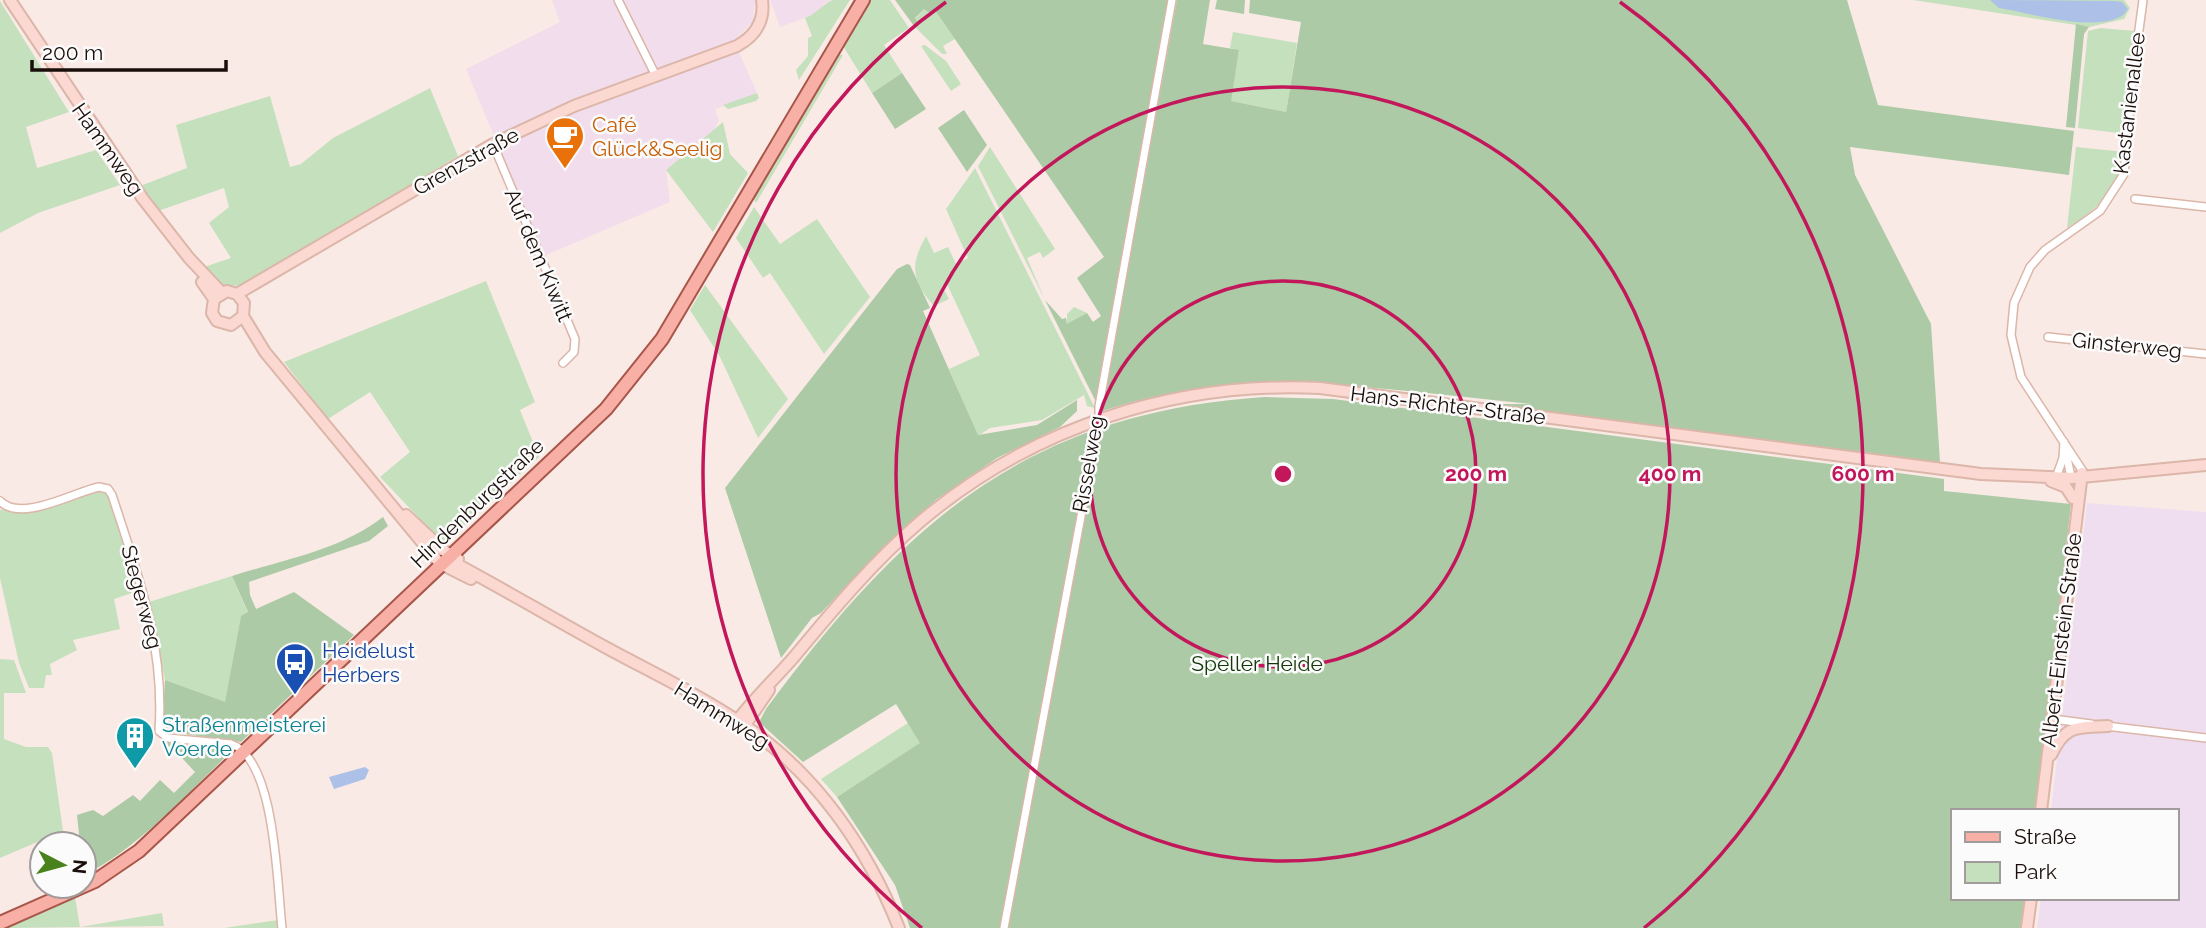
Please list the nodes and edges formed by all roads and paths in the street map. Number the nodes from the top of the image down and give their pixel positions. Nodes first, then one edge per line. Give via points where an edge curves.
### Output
1 (10, 0) edge
2 (618, 0) edge
3 (762, 0) edge
4 (863, 0) edge
5 (1172, 0) edge
6 (2143, 0) edge
7 (656, 76) junction
8 (493, 144) junction
9 (2135, 200) dead end
10 (2206, 207) edge
11 (218, 296) junction
12 (240, 298) junction
13 (239, 320) junction
14 (2048, 337) dead end
15 (2206, 354) edge
16 (563, 363) dead end
17 (1099, 420) junction
18 (2064, 442) junction
19 (2206, 465) edge
20 (2187, 467) junction
21 (2076, 474) junction
22 (2031, 478) junction
23 (2055, 478) junction
24 (2073, 498) junction
25 (0, 501) edge
26 (2071, 551) junction
27 (449, 557) junction
28 (513, 597) junction
29 (2065, 611) junction
30 (2054, 705) junction
31 (2053, 719) junction
32 (741, 723) junction
33 (2112, 727) junction
34 (2206, 738) edge
35 (245, 753) junction
36 (2047, 764) junction
37 (2041, 809) edge
38 (2031, 900) edge
39 (0, 922) edge
40 (282, 928) edge
41 (899, 928) edge
42 (1004, 928) edge
43 (2027, 928) edge

1 - 11 main road, Hammweg via 91,126
2 - 7 street
3 - 7 main road, Grenzstraße via 763,15 746,41
4 - 27 main road, Hindenburgstraße via 651,356 606,409
5 - 17 street, Risselweg
6 - 18 street, Kastanienallee via 2124,174 2100,211 2045,250 2030,267 2014,303 2011,335 2021,377
7 - 8 main road, Grenzstraße via 574,106
8 - 12 main road, Grenzstraße
8 - 16 street, Auf dem Kiwitt via 575,339 574,352
9 - 10 street
11 - 12 main road
11 - 13 main road, Hammweg via 212,313 217,321 226,325
12 - 13 main road
13 - 27 main road, Hammweg via 392,503
14 - 15 street, Ginsterweg
17 - 22 main road, Hans-Richter-Straße via 1148,403 1202,393 1320,388 1884,463
17 - 32 main road, Hans-Richter-Straße via 1070,429 1005,462 938,507 880,560
17 - 42 street, Risselweg
18 - 21 street, Kastanienallee
18 - 21 street, Kastanienallee
18 - 23 street
19 - 20 main road, Hans-Richter-Straße
20 - 21 main road, Hans-Richter-Straße
20 - 29 main road via 2178,473 2088,486
21 - 23 main road, Hans-Richter-Straße
21 - 24 main road
21 - 26 main road, Albert-Einstein-Straße
22 - 23 main road, Hans-Richter-Straße
22 - 24 main road via 2066,487
24 - 26 main road
25 - 35 street, Stegerweg via 13,509 31,508 94,488 108,489 154,634 162,693 159,731 168,738 231,744
26 - 29 main road, Albert-Einstein-Straße
27 - 28 main road, Hammweg
27 - 28 main road, Hammweg via 467,564
27 - 35 main road, Hindenburgstraße
28 - 32 main road, Hammweg
29 - 30 main road, Albert-Einstein-Straße
30 - 31 main road, Albert-Einstein-Straße
30 - 33 street via 2067,716 2107,722
31 - 33 street
31 - 36 main road, Albert-Einstein-Straße
32 - 41 main road, Hammweg via 799,771 839,817 872,868
33 - 34 street
33 - 36 main road via 2071,729 2059,739
35 - 39 main road, Hindenburgstraße via 139,851 109,872
35 - 40 street via 265,789
36 - 37 main road, Albert-Einstein-Straße
38 - 43 main road

